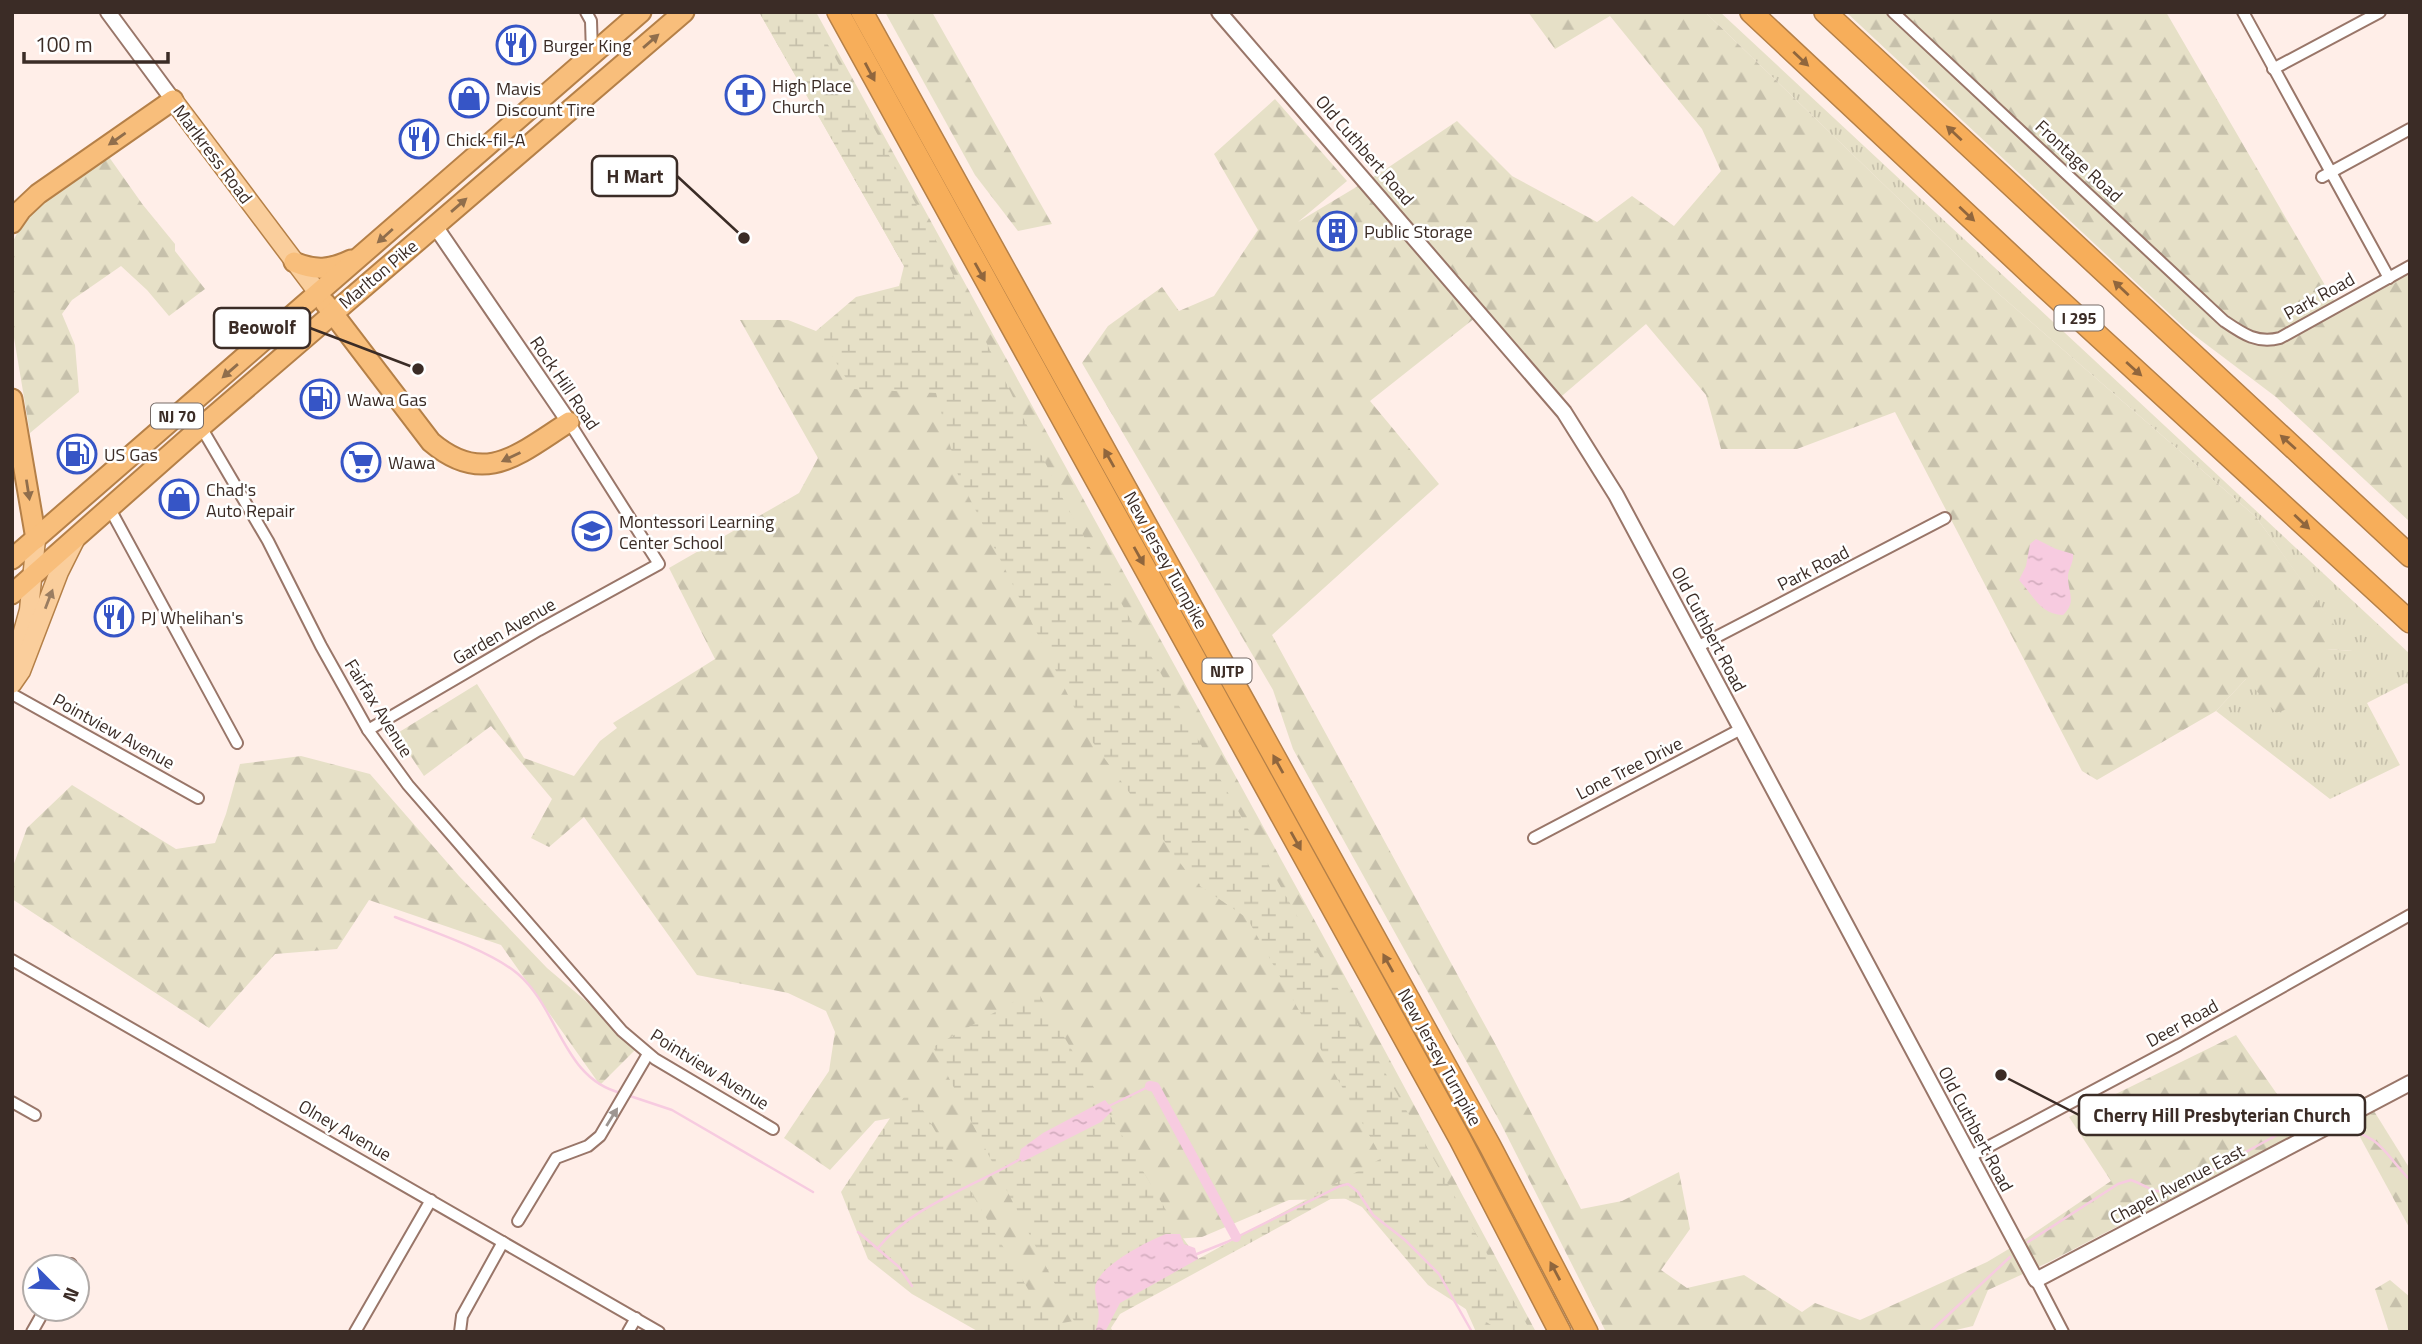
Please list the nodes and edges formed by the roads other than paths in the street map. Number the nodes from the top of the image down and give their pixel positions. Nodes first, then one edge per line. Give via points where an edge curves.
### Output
1 (108, 12) edge
2 (586, 12) edge
3 (684, 12) edge
4 (838, 12) edge
5 (862, 12) edge
6 (1219, 12) edge
7 (1751, 12) edge
8 (1825, 12) edge
9 (1893, 12) edge
10 (2243, 12) edge
11 (2380, 12) edge
12 (636, 13) edge
13 (592, 55) junction
14 (2273, 69) junction
15 (173, 100) junction
16 (2410, 129) edge
17 (2326, 175) junction
18 (12, 223) edge
19 (435, 226) junction
20 (365, 254) junction
21 (294, 262) junction
22 (2410, 266) edge
23 (2389, 278) junction
24 (319, 294) junction
25 (333, 313) junction
26 (2243, 334) joint
27 (12, 398) edge
28 (569, 422) junction
29 (201, 427) junction
30 (110, 509) junction
31 (1945, 518) dead end
32 (76, 538) junction
33 (36, 539) junction
34 (2410, 556) edge
35 (12, 559) edge
36 (659, 564) joint
37 (33, 576) junction
38 (12, 594) edge
39 (2410, 622) edge
40 (1697, 648) junction
41 (12, 671) edge
42 (12, 684) edge
43 (12, 694) edge
44 (1741, 729) junction
45 (369, 730) junction
46 (237, 743) dead end
47 (198, 798) dead end
48 (1534, 838) dead end
49 (2410, 915) edge
50 (12, 960) edge
51 (573, 975) joint
52 (648, 1054) junction
53 (2410, 1083) edge
54 (12, 1101) edge
55 (35, 1115) dead end
56 (773, 1129) dead end
57 (1969, 1157) junction
58 (431, 1200) junction
59 (518, 1222) dead end
60 (503, 1242) junction
61 (2036, 1280) junction
62 (636, 1318) junction
63 (355, 1332) edge
64 (460, 1332) edge
65 (628, 1332) edge
66 (659, 1332) edge
67 (1560, 1332) edge
68 (1587, 1332) edge
69 (2063, 1332) edge

1 - 15 street, Marlkress Road
2 - 13 street via 592,29
19 -> 3 highway, Marlton Pike / NJ 70
4 -> 67 highway, New Jersey Turnpike / NJTP via 1446,1114
68 -> 5 highway, New Jersey Turnpike / NJTP via 1490,1146
6 - 40 street, Old Cuthbert Road via 1564,412 1616,495
7 -> 39 highway, I 295
34 -> 8 highway, I 295
9 - 26 street, Frontage Road
10 - 14 street
11 - 14 street
12 - 13 highway, Marlton Pike / NJ 70
13 -> 20 highway, Marlton Pike / NJ 70
14 - 17 street
15 -> 18 highway via 38,194
15 - 21 main road, Marlkress Road
16 - 17 street
17 - 23 street
19 - 25 highway, Marlton Pike / NJ 70
19 - 28 street, Rock Hill Road
20 - 21 highway via 324,270
20 - 24 highway, Marlton Pike / NJ 70
21 - 24 main road, Marlkress Road
22 - 23 street, Park Road
23 - 26 street, Park Road via 2280,338 2266,342
24 - 25 highway
24 -> 33 highway, Marlton Pike / NJ 70
28 -> 25 highway via 509,460 493,465 477,465 446,454 431,442
25 - 29 highway, Marlton Pike / NJ 70
27 -> 33 highway
28 - 36 street, Rock Hill Road
29 - 30 highway, Marlton Pike / NJ 70
29 - 45 street, Fairfax Avenue
30 - 32 highway, Marlton Pike / NJ 70
30 - 46 street
31 - 40 street, Park Road
32 - 37 highway, Marlton Pike / NJ 70
42 -> 32 main road
33 - 35 highway, Marlton Pike / NJ 70
33 - 37 main road
36 - 45 street, Garden Avenue
37 - 38 highway, Marlton Pike / NJ 70
37 - 41 main road
40 - 44 street, Old Cuthbert Road
43 - 47 street, Pointview Avenue
44 - 48 street, Lone Tree Drive
44 - 57 street, Old Cuthbert Road
45 - 51 street, Fairfax Avenue via 408,785
49 - 57 street, Deer Road
50 - 58 street, Olney Avenue
51 - 52 street, Pointview Avenue
52 - 56 street, Pointview Avenue
59 -> 52 street via 560,1156 588,1146 600,1136
53 - 61 street, Chapel Avenue East
54 - 55 street
57 - 61 street, Old Cuthbert Road
58 - 60 street, Olney Avenue
58 - 63 street
60 - 62 street, Olney Avenue
60 - 64 street via 462,1316
61 - 69 street, Old Cuthbert Road
62 - 65 street
62 - 66 street, Olney Avenue

